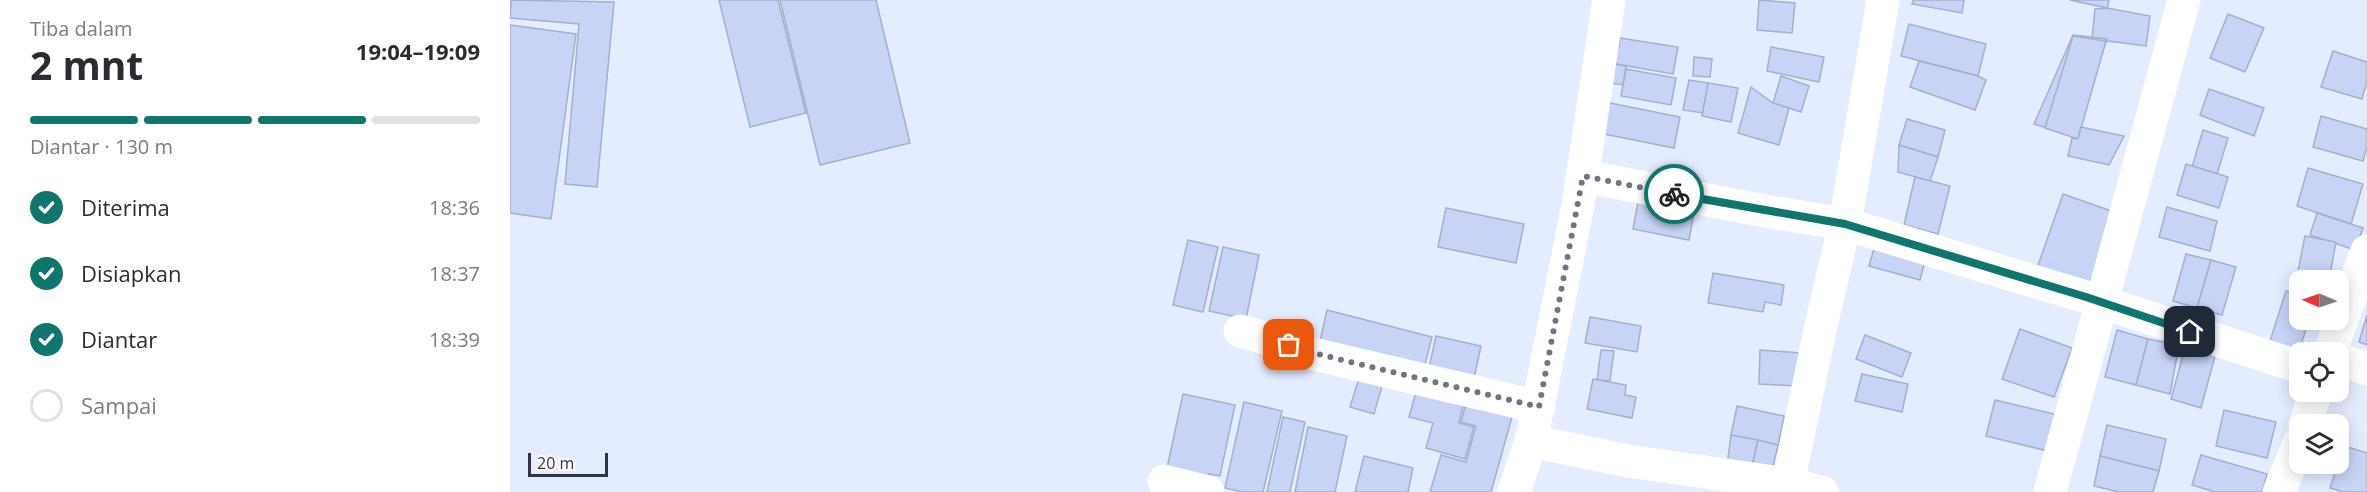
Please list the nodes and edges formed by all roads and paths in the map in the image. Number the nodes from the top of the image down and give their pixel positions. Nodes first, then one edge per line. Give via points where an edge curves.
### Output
1 (1610, 0) edge
2 (1883, 0) edge
3 (2184, 0) edge
4 (1583, 176) junction
5 (1845, 224) junction
6 (2365, 263) edge
7 (2102, 303) junction
8 (1240, 331) dead end
9 (2334, 342) edge
10 (2289, 363) edge
11 (2349, 363) edge
12 (2367, 369) edge
13 (1539, 407) junction
14 (1531, 441) junction
15 (2289, 468) edge
16 (1164, 481) dead end
17 (1788, 484) junction
18 (1208, 492) edge
19 (1514, 492) edge
20 (1822, 492) edge
21 (2050, 492) edge
22 (2279, 492) edge

1 - 4 street
2 - 5 street
3 - 7 street
4 - 5 street
4 - 13 street
5 - 7 street
5 - 17 street
6 - 9 street
7 - 10 street
7 - 21 street
8 - 13 street via 1309,352
11 - 12 street
13 - 14 street
14 - 17 street via 1640,463
14 - 19 street
15 - 22 street
16 - 18 street
17 - 20 street

